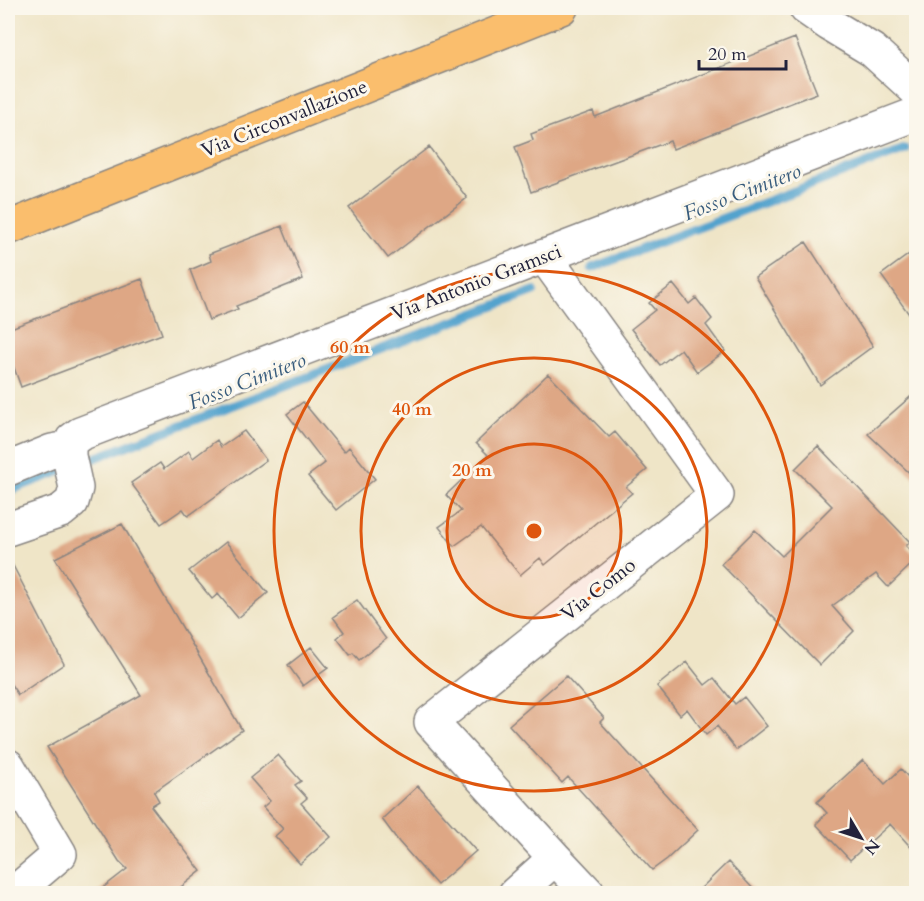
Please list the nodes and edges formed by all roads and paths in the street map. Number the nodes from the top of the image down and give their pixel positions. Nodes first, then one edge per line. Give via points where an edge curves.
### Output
1 (561, 8) edge
2 (806, 8) edge
3 (847, 8) edge
4 (872, 50) junction
5 (916, 90) edge
6 (916, 114) edge
7 (8, 228) edge
8 (544, 256) junction
9 (69, 452) junction
10 (8, 469) edge
11 (8, 529) edge
12 (8, 766) edge
13 (555, 858) junction
14 (13, 894) edge
15 (515, 894) edge
16 (589, 894) edge

1 - 7 main road, Via Circonvallazione
2 - 4 street
3 - 4 street
4 - 5 street
6 - 8 street, Via Antonio Gramsci
8 - 9 street, Via Antonio Gramsci via 80,434 72,440
8 - 13 street, Via Como via 717,495 431,722
9 - 10 street, Via Antonio Gramsci via 52,451
9 - 11 street via 76,488 72,502 61,511
12 - 14 street via 60,854
13 - 15 street
13 - 16 street, Via Como

